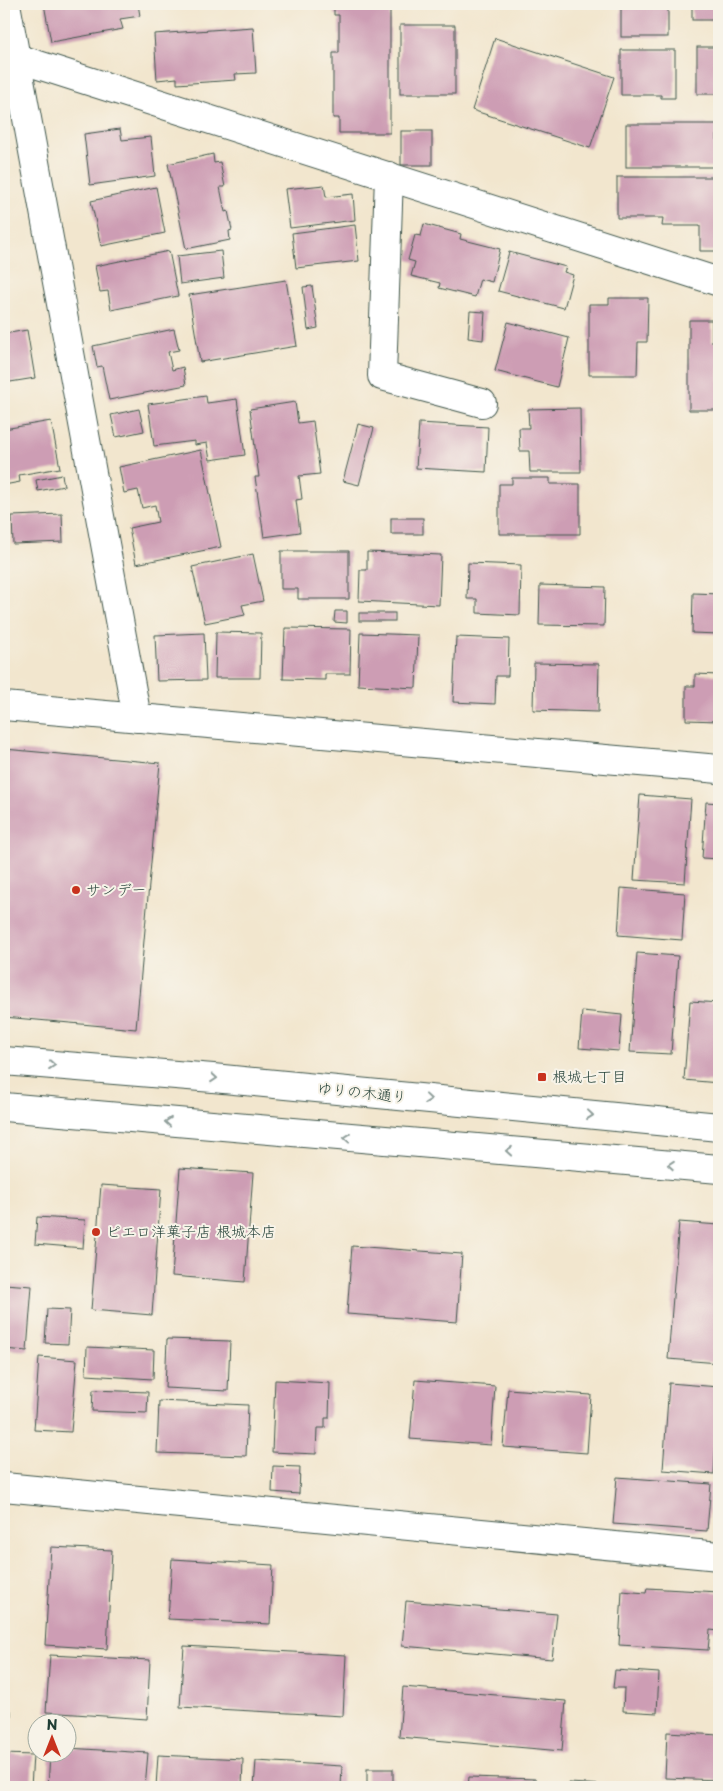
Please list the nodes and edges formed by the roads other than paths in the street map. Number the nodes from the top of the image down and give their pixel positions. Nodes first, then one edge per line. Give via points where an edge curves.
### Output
1 (6, 4) edge
2 (10, 56) edge
3 (389, 176) junction
4 (719, 282) edge
5 (482, 403) dead end
6 (4, 706) edge
7 (137, 718) junction
8 (719, 769) edge
9 (4, 1061) edge
10 (4, 1107) edge
11 (719, 1127) edge
12 (719, 1169) edge
13 (4, 1487) edge
14 (719, 1556) edge

1 - 2 street
2 - 3 street
2 - 7 street
3 - 4 street
3 - 5 street via 382,376
6 - 7 street
7 - 8 street
9 -> 11 street, ゆりの木通り
12 -> 10 street
13 - 14 street

